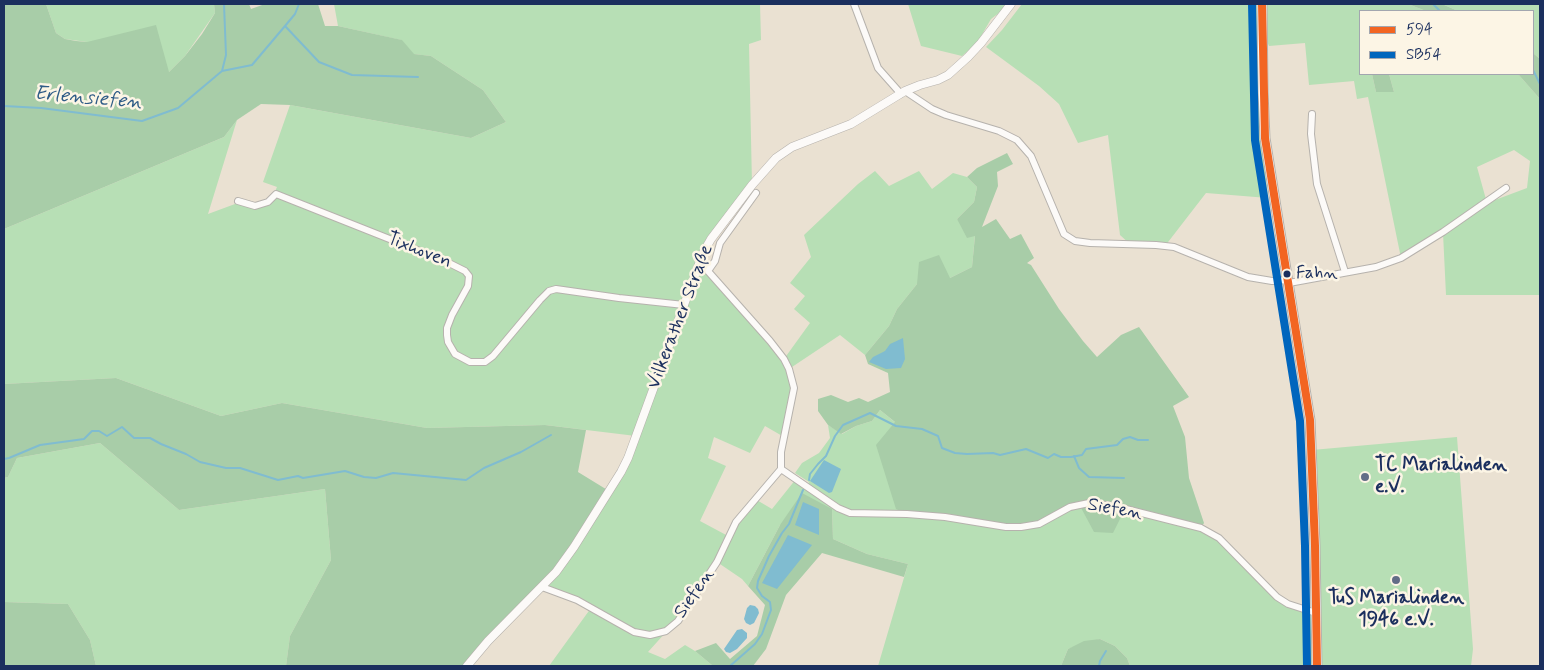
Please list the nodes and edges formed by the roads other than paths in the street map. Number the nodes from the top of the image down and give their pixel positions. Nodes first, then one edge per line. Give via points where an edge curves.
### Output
1 (854, 4) edge
2 (1012, 4) edge
3 (1262, 4) edge
4 (903, 92) junction
5 (1312, 114) dead end
6 (1506, 188) dead end
7 (756, 197) dead end
8 (238, 202) dead end
9 (699, 262) junction
10 (708, 270) junction
11 (1345, 272) junction
12 (1289, 281) junction
13 (684, 305) junction
14 (782, 469) junction
15 (542, 587) junction
16 (1316, 613) junction
17 (467, 666) edge
18 (1317, 666) edge

1 - 4 street via 878,68
2 - 4 street, Vilkerather Straße via 981,43 948,75
3 - 12 main road via 1264,126
4 - 9 street, Vilkerather Straße via 851,124 801,142 780,155 731,212
4 - 12 street via 946,115 999,131 1017,140 1031,156 1064,234 1075,241 1174,247 1248,277
5 - 11 street via 1317,184
6 - 11 street via 1401,258 1376,267
7 - 10 street via 720,243 716,261
8 - 13 street, Tixhoven via 255,206 268,202 276,194 465,271 469,276 468,286 452,315 447,335 455,354 470,362 485,362 493,356 540,300 556,289
9 - 10 street
9 - 13 street, Vilkerather Straße
10 - 14 street via 777,350 789,369 794,388 781,452
11 - 12 street
12 - 16 main road via 1310,420
13 - 15 street, Vilkerather Straße via 628,458 565,560
14 - 15 street, Siefen via 736,522 717,562 678,621 666,631 650,635 634,632 577,600
14 - 16 street, Siefen via 850,514 907,514 1021,527 1039,524 1070,507 1089,503 1114,506 1201,528 1219,538 1277,597
15 - 17 street, Vilkerather Straße
16 - 18 main road

